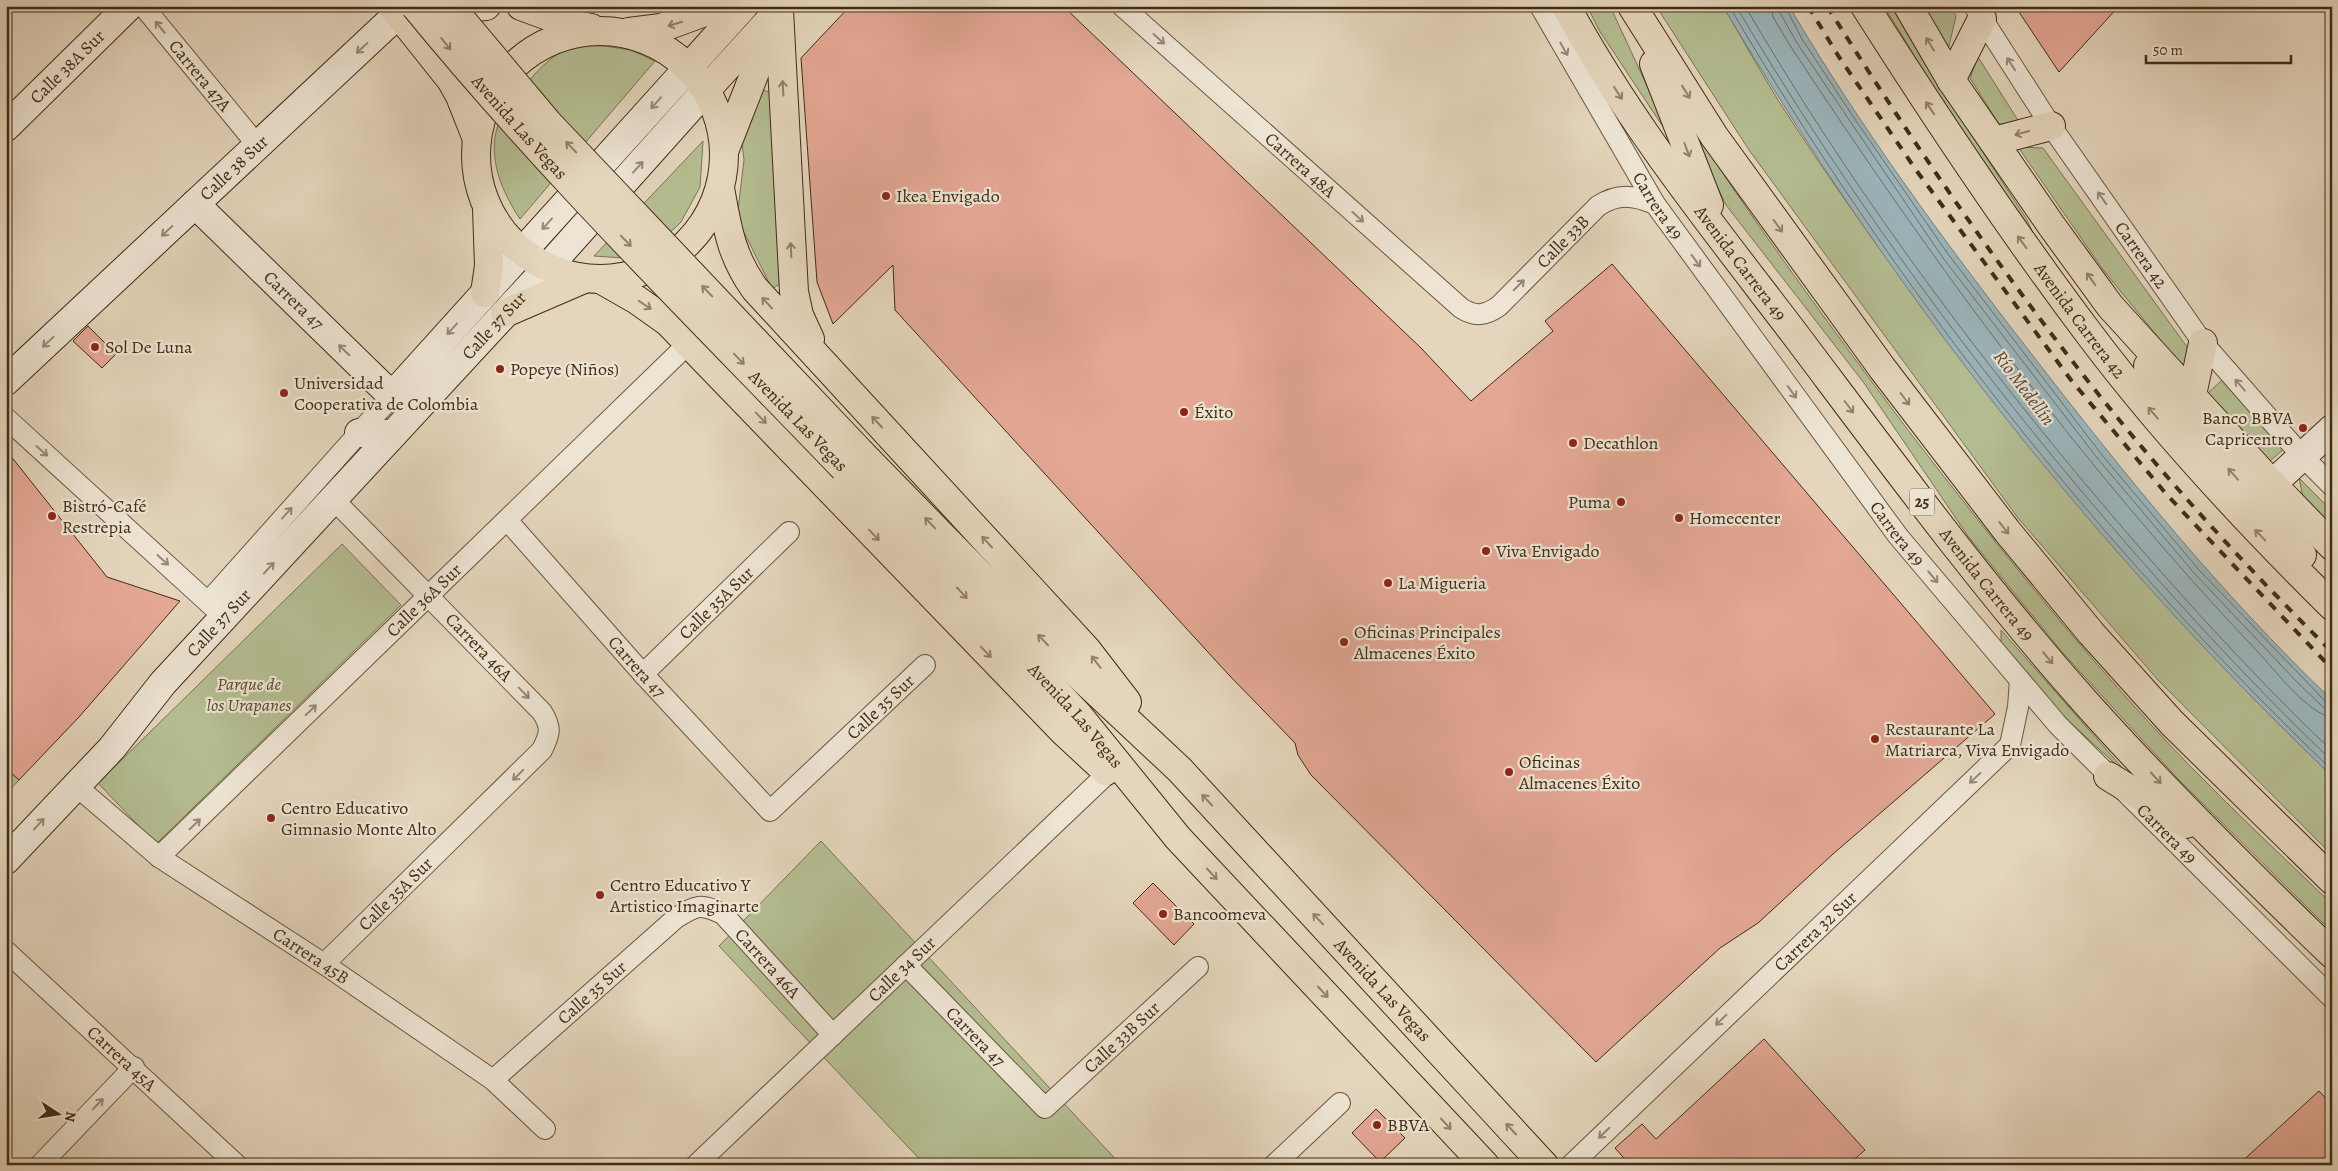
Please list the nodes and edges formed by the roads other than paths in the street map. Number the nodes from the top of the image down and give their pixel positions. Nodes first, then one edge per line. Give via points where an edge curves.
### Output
1 (129, 6) edge
2 (143, 6) edge
3 (450, 6) edge
4 (486, 6) edge
5 (521, 6) edge
6 (721, 6) edge
7 (744, 6) edge
8 (1122, 6) edge
9 (1540, 6) edge
10 (1566, 6) edge
11 (1632, 6) edge
12 (1865, 6) edge
13 (1908, 6) edge
14 (781, 8) edge
15 (401, 9) edge
16 (1978, 12) edge
17 (612, 31) junction
18 (689, 67) junction
19 (1951, 80) junction
20 (706, 90) junction
21 (2051, 126) junction
22 (6, 127) edge
23 (477, 140) junction
24 (1994, 141) junction
25 (258, 146) junction
26 (725, 149) junction
27 (720, 188) junction
28 (195, 204) junction
29 (1655, 204) junction
30 (487, 208) junction
31 (1721, 237) junction
32 (522, 252) junction
33 (547, 268) junction
34 (593, 280) junction
35 (485, 293) junction
36 (2110, 306) junction
37 (505, 314) junction
38 (1481, 315) joint
39 (689, 343) junction
40 (2203, 343) junction
41 (822, 363) junction
42 (6, 381) edge
43 (844, 386) junction
44 (2192, 395) junction
45 (392, 396) junction
46 (6, 418) edge
47 (2332, 429) edge
48 (359, 433) junction
49 (393, 434) junction
50 (784, 442) junction
51 (2302, 456) junction
52 (853, 461) junction
53 (2272, 484) junction
54 (2332, 486) edge
55 (333, 498) junction
56 (507, 520) junction
57 (789, 532) dead end
58 (2332, 546) edge
59 (2332, 591) edge
60 (429, 595) junction
61 (2332, 606) edge
62 (216, 609) junction
63 (925, 665) dead end
64 (643, 674) junction
65 (2020, 680) junction
66 (163, 683) junction
67 (548, 738) joint
68 (1180, 770) junction
69 (1108, 773) junction
70 (2108, 776) junction
71 (75, 785) junction
72 (770, 811) joint
73 (6, 831) edge
74 (1178, 838) junction
75 (2216, 843) junction
76 (159, 857) junction
77 (6, 860) edge
78 (2332, 880) edge
79 (694, 906) joint
80 (6, 951) edge
81 (2332, 954) edge
82 (324, 964) junction
83 (906, 965) junction
84 (1198, 967) dead end
85 (2332, 998) edge
86 (833, 1035) junction
87 (134, 1067) junction
88 (493, 1080) junction
89 (1340, 1103) dead end
90 (1045, 1108) joint
91 (545, 1129) dead end
92 (228, 1162) edge
93 (40, 1165) edge
94 (696, 1165) edge
95 (1274, 1165) edge
96 (1485, 1165) edge
97 (1544, 1165) edge
98 (1571, 1165) edge

1 - 22 main road, Calle 38A Sur
25 -> 2 street, Carrera 47A
52 -> 3 main road, Avenida Las Vegas, bridge via 548,122
4 - 15 main road
5 - 17 main road via 567,23
6 -> 17 main road via 661,28
7 - 18 main road, Calle 37 Sur
8 -> 38 street, Carrera 48A via 1461,308 1470,314
9 -> 29 street, Carrera 49
10 -> 31 main road, Avenida Carrera 49 / 25 via 1615,89
11 -> 31 main road
11 -> 78 main road via 1735,167 1882,368 2007,531 2091,633 2172,723
61 -> 12 main road, Avenida Carrera 42 via 2251,526 2090,336 2001,213
19 -> 13 main road, Avenida Carrera 42
14 - 20 main road, Calle 37 Sur
14 - 26 main road
41 -> 14 main road via 799,315 794,292
15 - 23 main road, Avenida Las Vegas via 451,80
15 -> 25 main road, Calle 38 Sur
15 -> 52 main road, Avenida Las Vegas, bridge via 466,69 532,143
16 - 19 main road
21 -> 16 street, Carrera 42
17 - 18 main road via 650,41 673,53
17 - 23 main road via 578,32 556,38 518,62 491,97
18 - 20 main road
18 -> 32 main road, Calle 37 Sur
19 - 24 main road, Avenida Carrera 42
20 - 26 main road via 722,128
33 -> 20 main road, Calle 37 Sur
21 -> 24 main road
40 -> 21 street, Carrera 42
23 - 30 main road via 478,178
36 -> 24 main road, Avenida Carrera 42
25 - 28 main road, Calle 38 Sur
26 - 27 main road
27 - 34 main road via 704,224 677,254 642,273
41 -> 27 main road, Avenida Las Vegas via 743,274 728,235
28 -> 42 main road, Calle 38 Sur
45 -> 28 main road, Carrera 47
38 -> 29 street, Calle 33B via 1499,306 1604,202 1622,196
29 -> 65 street, Carrera 49 via 1898,536
30 - 32 main road
30 - 35 main road
31 -> 75 main road, Avenida Carrera 49 / 25 via 1992,592 2087,704
32 - 33 main road
32 - 35 main road, Calle 37 Sur
33 - 34 main road
33 - 37 main road, Calle 37 Sur
34 - 37 main road
34 -> 39 main road, Avenida Las Vegas via 652,309
35 -> 45 main road, Calle 37 Sur
36 - 44 main road, Avenida Carrera 42
59 -> 36 main road via 2167,397
37 - 49 main road, Calle 37 Sur
39 -> 50 main road, Avenida Las Vegas
39 - 56 street, Calle 36A Sur
40 - 44 main road
51 -> 40 street, Carrera 42
41 - 43 main road, Avenida Las Vegas
43 - 50 main road via 814,391 794,402 787,413
68 -> 43 main road, Avenida Las Vegas via 1087,650
44 - 53 main road, Avenida Carrera 42
45 - 48 street, Calle 37 Sur
46 -> 62 street
47 - 51 main road
48 - 49 main road
62 -> 48 street, Calle 37 Sur
49 - 55 main road, Calle 37 Sur
50 -> 69 main road, Avenida Las Vegas via 1064,732
51 - 53 main road
51 - 54 street, Carrera 42
68 -> 52 main road, Avenida Las Vegas
52 -> 74 main road, Avenida Las Vegas via 1079,716
53 - 58 main road, Avenida Carrera 42
55 - 60 street, Carrera 46A
62 -> 55 main road, Calle 37 Sur
56 - 60 street, Calle 36A Sur
56 - 64 street, Carrera 47
57 - 64 street, Calle 35A Sur
60 -> 67 street, Carrera 46A via 542,712 549,724
76 -> 60 street, Calle 36A Sur
62 - 66 main road, Calle 37 Sur
63 - 72 street, Calle 35 Sur
64 - 72 street, Carrera 47
65 - 70 street, Carrera 49
65 -> 98 street, Carrera 32 Sur via 2010,745
66 - 71 main road, Calle 37 Sur via 112,748
66 - 73 main road, Calle 37 Sur via 97,736
67 -> 82 street, Calle 35A Sur via 542,750
97 -> 68 main road, Avenida Las Vegas
69 - 74 main road, Avenida Las Vegas
69 - 83 street, Calle 34 Sur
70 - 75 main road
70 - 85 street, Carrera 49
71 - 76 street, Carrera 45B
77 -> 71 main road, Calle 37 Sur
74 -> 96 main road, Avenida Las Vegas
75 - 81 main road, Avenida Carrera 49 / 25
76 - 82 street, Carrera 45B
79 - 86 street, Carrera 46A via 722,914
79 - 88 street, Calle 35 Sur via 676,918
80 - 87 street, Carrera 45A
82 - 88 street, Carrera 45B
83 - 86 street, Calle 34 Sur
83 - 90 street, Carrera 47
84 - 90 street, Calle 33B Sur
86 - 94 street, Calle 34 Sur
87 - 92 street, Carrera 45A
93 -> 87 street
88 - 91 street, Carrera 45B
89 - 95 street

